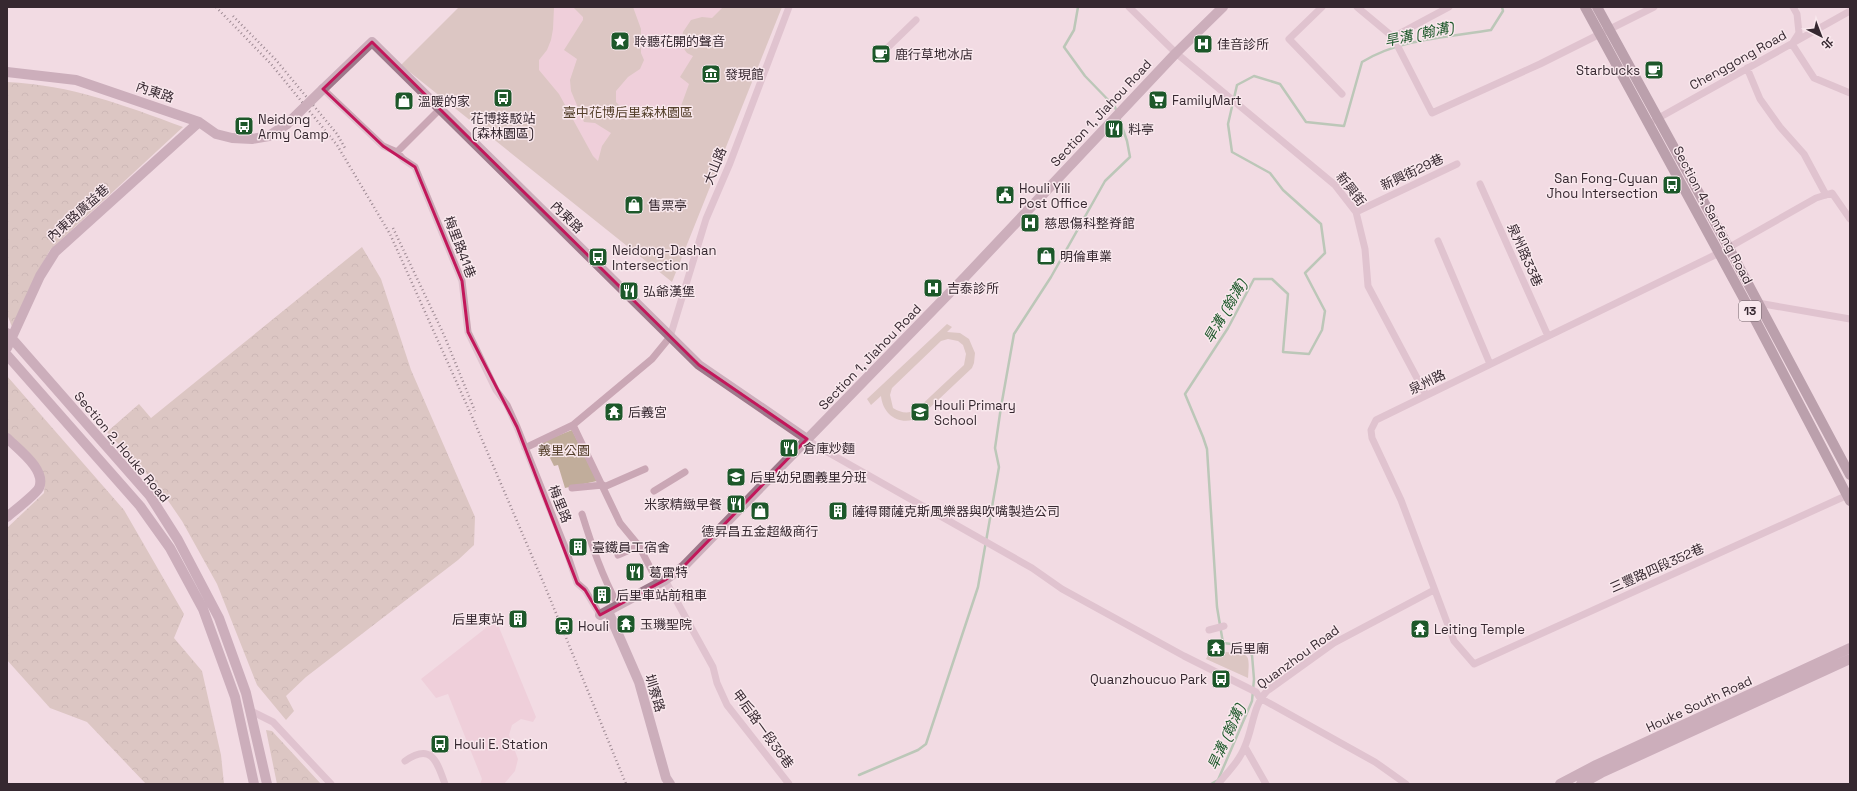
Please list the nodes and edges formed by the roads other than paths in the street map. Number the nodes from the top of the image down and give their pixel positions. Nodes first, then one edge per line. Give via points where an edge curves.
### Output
1 (789, 7) edge
2 (1130, 7) edge
3 (1223, 7) edge
4 (1322, 7) edge
5 (1357, 7) edge
6 (1449, 7) edge
7 (1585, 7) edge
8 (1597, 7) edge
9 (1654, 7) edge
10 (1793, 7) edge
11 (1850, 11) edge
12 (916, 20) dead end
13 (1609, 28) junction
14 (1599, 33) junction
15 (1393, 37) junction
16 (1792, 44) junction
17 (1176, 53) junction
18 (881, 54) dead end
19 (1748, 68) junction
20 (7, 72) edge
21 (323, 89) junction
22 (1342, 94) dead end
23 (1850, 94) edge
24 (439, 110) junction
25 (1658, 119) junction
26 (199, 122) junction
27 (1648, 123) junction
28 (397, 152) junction
29 (1457, 164) dead end
30 (1480, 184) dead end
31 (1826, 195) junction
32 (1356, 212) junction
33 (1850, 219) edge
34 (1438, 241) dead end
35 (1729, 248) junction
36 (1719, 253) junction
37 (1758, 303) junction
38 (1750, 310) junction
39 (1850, 319) edge
40 (1548, 336) junction
41 (670, 337) junction
42 (9, 340) edge
43 (7, 355) edge
44 (1490, 364) junction
45 (1426, 395) junction
46 (573, 425) junction
47 (7, 438) edge
48 (807, 439) junction
49 (525, 448) junction
50 (645, 469) dead end
51 (685, 472) dead end
52 (1850, 475) edge
53 (604, 486) junction
54 (572, 488) dead end
55 (654, 491) dead end
56 (1849, 497) edge
57 (582, 514) dead end
58 (7, 517) edge
59 (639, 546) junction
60 (618, 555) dead end
61 (663, 582) junction
62 (1434, 590) junction
63 (618, 605) junction
64 (604, 613) junction
65 (1224, 626) dead end
66 (1209, 630) dead end
67 (1850, 648) edge
68 (1850, 659) edge
69 (1474, 664) joint
70 (1258, 695) junction
71 (252, 712) junction
72 (1245, 747) junction
73 (405, 761) dead end
74 (1599, 769) junction
75 (254, 784) edge
76 (267, 784) edge
77 (331, 784) edge
78 (445, 784) edge
79 (670, 784) edge
80 (789, 784) edge
81 (1218, 784) edge
82 (1266, 784) edge
83 (1406, 784) edge
84 (1560, 784) edge
85 (1580, 784) edge

1 - 41 street, 大山路 via 706,219
2 - 17 street, 新興街
3 - 17 street, Section 1, Jiahou Road
4 - 22 street via 1289,39
5 - 15 street
6 - 15 street
7 - 14 main road, Section 4, Sanfeng Road / 13
8 - 13 main road, Section 4, Sanfeng Road / 13
9 - 13 street
10 - 16 street via 1797,14 1799,33
11 - 16 street, Chenggong Road
12 - 18 street
13 - 14 street
13 - 25 main road, Section 4, Sanfeng Road / 13
14 - 15 street via 1540,64 1434,113 1430,112
14 - 27 main road, Section 4, Sanfeng Road / 13
16 - 19 street, Chenggong Road
16 - 23 street via 1814,78
17 - 32 street, 新興街 via 1335,185
17 - 48 street, Section 1, Jiahou Road via 966,277
19 - 25 street, Chenggong Road
19 - 31 street via 1760,99 1804,154
20 - 26 street, 內東路 via 76,80
21 - 24 street, 內東路 via 372,42
21 - 26 street, 內東路, bridge via 287,124 269,136 239,139 216,134
21 - 28 street, 梅里路41巷 via 383,146
24 - 28 street
24 - 41 street, 內東路
25 - 27 street, Chenggong Road
25 - 35 main road, Section 4, Sanfeng Road / 13
26 - 42 street, 內東路廣益巷 via 55,252 40,276
27 - 36 main road, Section 4, Sanfeng Road / 13
28 - 49 street, 梅里路41巷 via 415,167 462,281 468,332 496,390 507,405
29 - 32 street, 新興街29巷
30 - 40 street, 泉州路33巷
31 - 33 street via 1832,193
31 - 35 street, 泉州路 via 1816,198
32 - 45 street, 新興街 via 1365,249 1368,286
34 - 44 street
35 - 36 street, 泉州路
35 - 37 main road, Section 4, Sanfeng Road / 13
36 - 38 main road, Section 4, Sanfeng Road / 13
36 - 40 street, 泉州路
37 - 38 street
37 - 39 street
37 - 52 main road, Section 4, Sanfeng Road / 13
38 - 56 main road, Section 4, Sanfeng Road / 13
40 - 44 street, 泉州路
41 - 46 street via 652,359
41 - 48 street, 內東路 via 699,365
42 - 71 street, Section 2, Houke Road via 150,496 178,540 219,618
43 - 75 street, Section 2, Houke Road via 140,506 170,548 203,609 236,697
44 - 45 street, 泉州路
45 - 62 street, 泉州路 via 1376,420 1371,430 1372,438 1401,500
46 - 49 street
46 - 53 street
47 - 58 street via 34,464 41,479 39,488
48 - 61 street, Section 1, Jiahou Road via 688,561
48 - 70 street via 1032,568 1062,589
49 - 64 street, 梅里路 via 577,583 586,590
50 - 53 street
51 - 55 street
53 - 54 street
53 - 59 street via 620,523
56 - 69 street, 三豐路四段352巷
57 - 63 street via 593,552
59 - 60 street
59 - 61 street via 655,577
61 - 63 street, Section 1, Jiahou Road
61 - 80 street, 甲后路一段36巷 via 713,667 727,705
62 - 69 street, 泉州路 via 1454,641
62 - 70 street, Quanzhou Road via 1334,643
63 - 64 street, Section 1, Jiahou Road
64 - 79 street, 圳寮路 via 639,682 666,778
65 - 66 street
67 - 74 street, Houke South Road
68 - 74 street, Houke South Road
70 - 72 street, Quanzhou Road
70 - 83 street via 1375,762
71 - 76 street, Section 2, Houke Road
71 - 77 street via 273,722
72 - 81 street, Quanzhou Road
72 - 82 street
73 - 78 street via 420,752 428,754 437,760
74 - 84 street, Houke South Road
74 - 85 street, Houke South Road

